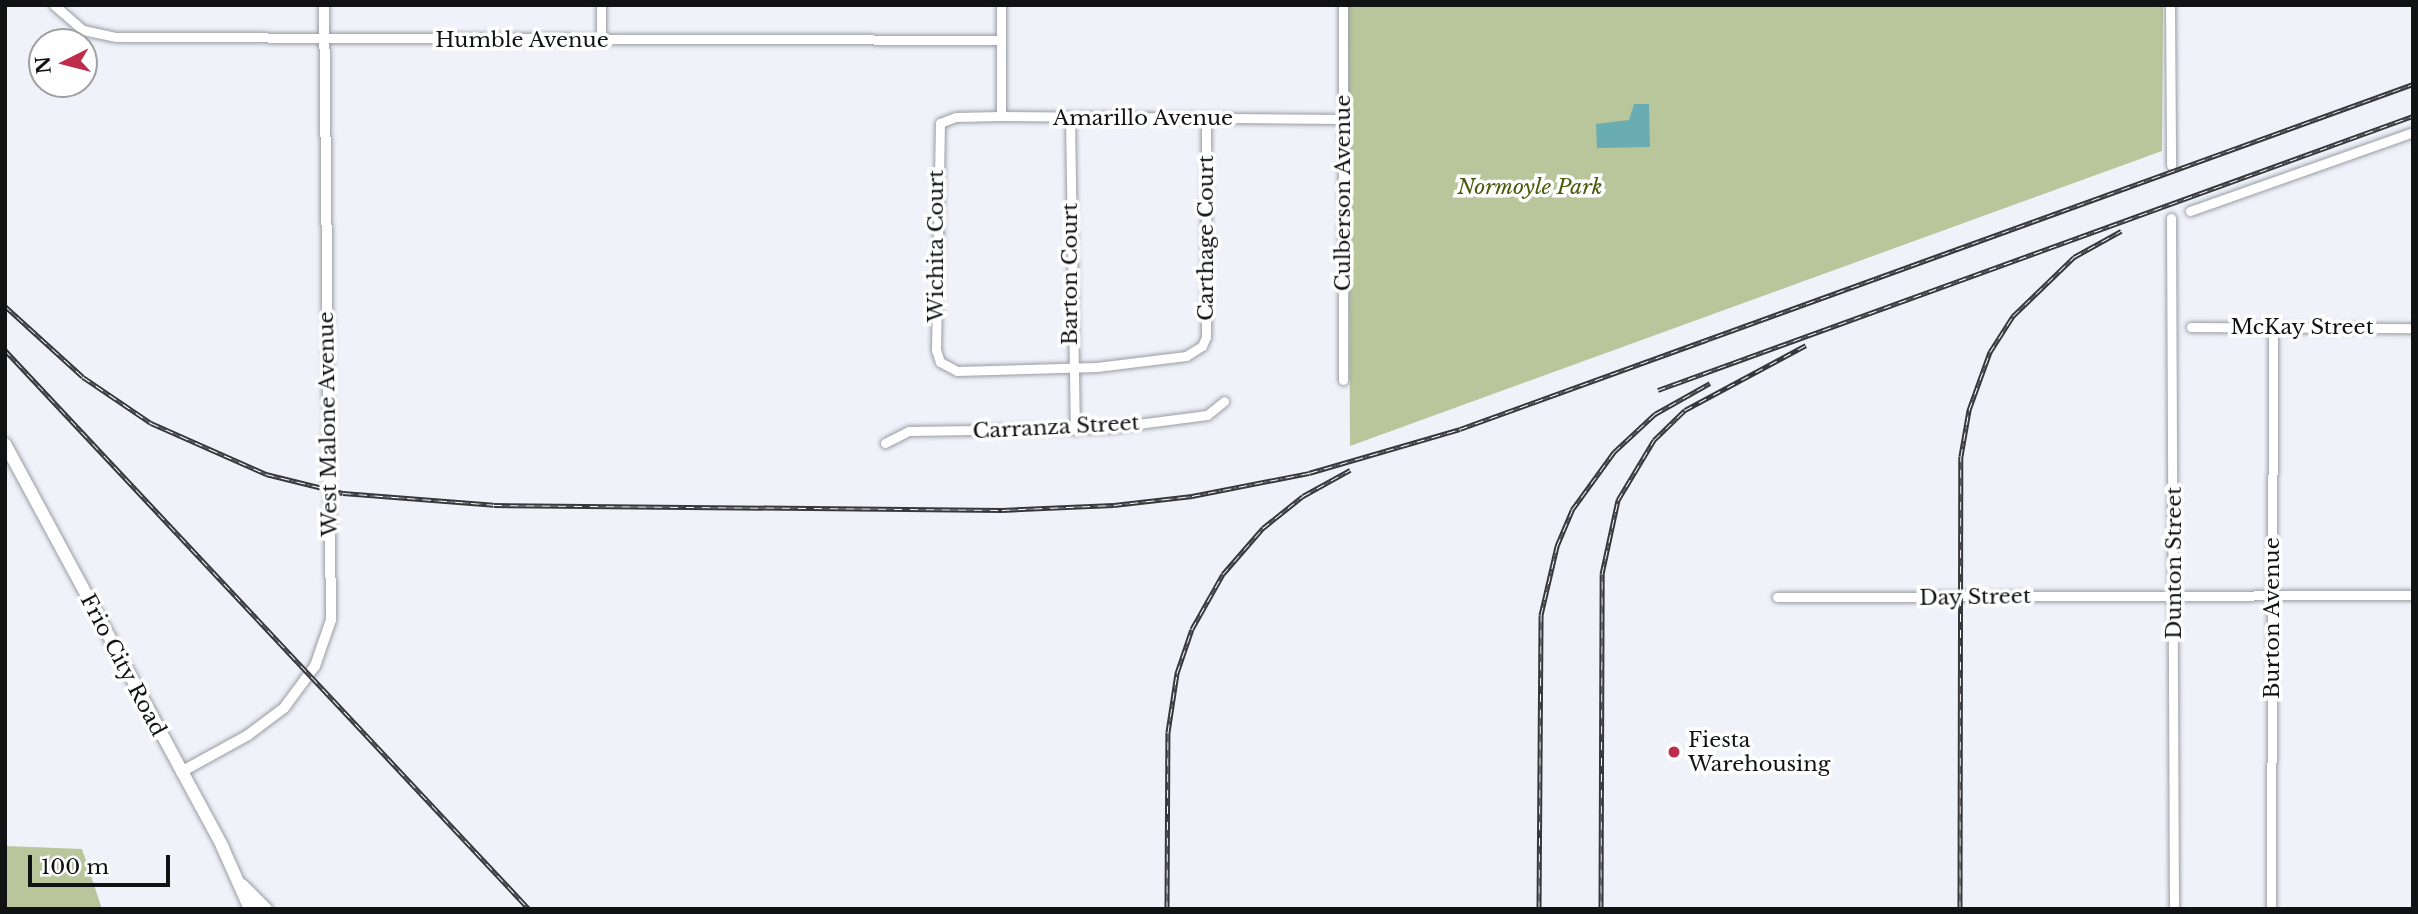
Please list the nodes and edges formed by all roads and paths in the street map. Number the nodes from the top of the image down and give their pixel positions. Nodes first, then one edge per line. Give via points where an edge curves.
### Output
1 (54, 5) edge
2 (324, 5) edge
3 (601, 5) edge
4 (1001, 5) edge
5 (1343, 5) edge
6 (2171, 5) edge
7 (324, 40) junction
8 (1001, 40) junction
9 (601, 41) junction
10 (1001, 116) junction
11 (1070, 118) junction
12 (1206, 119) junction
13 (1343, 119) junction
14 (944, 121) joint
15 (2413, 132) edge
16 (2171, 165) dead end
17 (2190, 211) dead end
18 (2171, 218) dead end
19 (2190, 327) dead end
20 (2273, 327) junction
21 (2413, 328) edge
22 (1071, 368) junction
23 (1343, 380) dead end
24 (1224, 401) dead end
25 (1075, 430) junction
26 (885, 443) dead end
27 (5, 444) edge
28 (2174, 594) junction
29 (2272, 594) junction
30 (2413, 595) edge
31 (1777, 597) dead end
32 (181, 772) junction
33 (242, 885) junction
34 (250, 909) edge
35 (266, 909) edge
36 (2174, 909) edge
37 (2271, 909) edge

1 - 7 street, Humble Avenue via 83,30 116,37
2 - 7 street, West Malone Avenue
3 - 9 street
4 - 8 street
5 - 13 street, Culberson Avenue
6 - 16 street
7 - 9 street, Humble Avenue
7 - 32 street, West Malone Avenue via 331,620 315,666 284,708 248,735
8 - 9 street, Humble Avenue
8 - 10 street
10 - 11 street, Amarillo Avenue
10 - 14 street, Amarillo Avenue
11 - 12 street, Amarillo Avenue
11 - 22 street, Barton Court
12 - 13 street, Amarillo Avenue
12 - 22 street, Carthage Court via 1206,337 1194,353
13 - 23 street, Culberson Avenue
14 - 22 street, Wichita Court via 936,133 936,350 948,369
15 - 17 street
18 - 28 street, Dunton Street
19 - 20 street, McKay Street
20 - 21 street, McKay Street
20 - 29 street, Burton Avenue
22 - 25 street, Barton Court
24 - 25 street, Carranza Street via 1207,415
25 - 26 street, Carranza Street via 909,431
27 - 32 main road, Frio City Road
28 - 29 street, Day Street
28 - 31 street, Day Street
28 - 36 street, Dunton Street
29 - 30 street, Day Street
29 - 37 street, Burton Avenue
32 - 33 main road, Frio City Road
33 - 34 main road, Frio City Road
33 - 35 main road, Frio City Road

